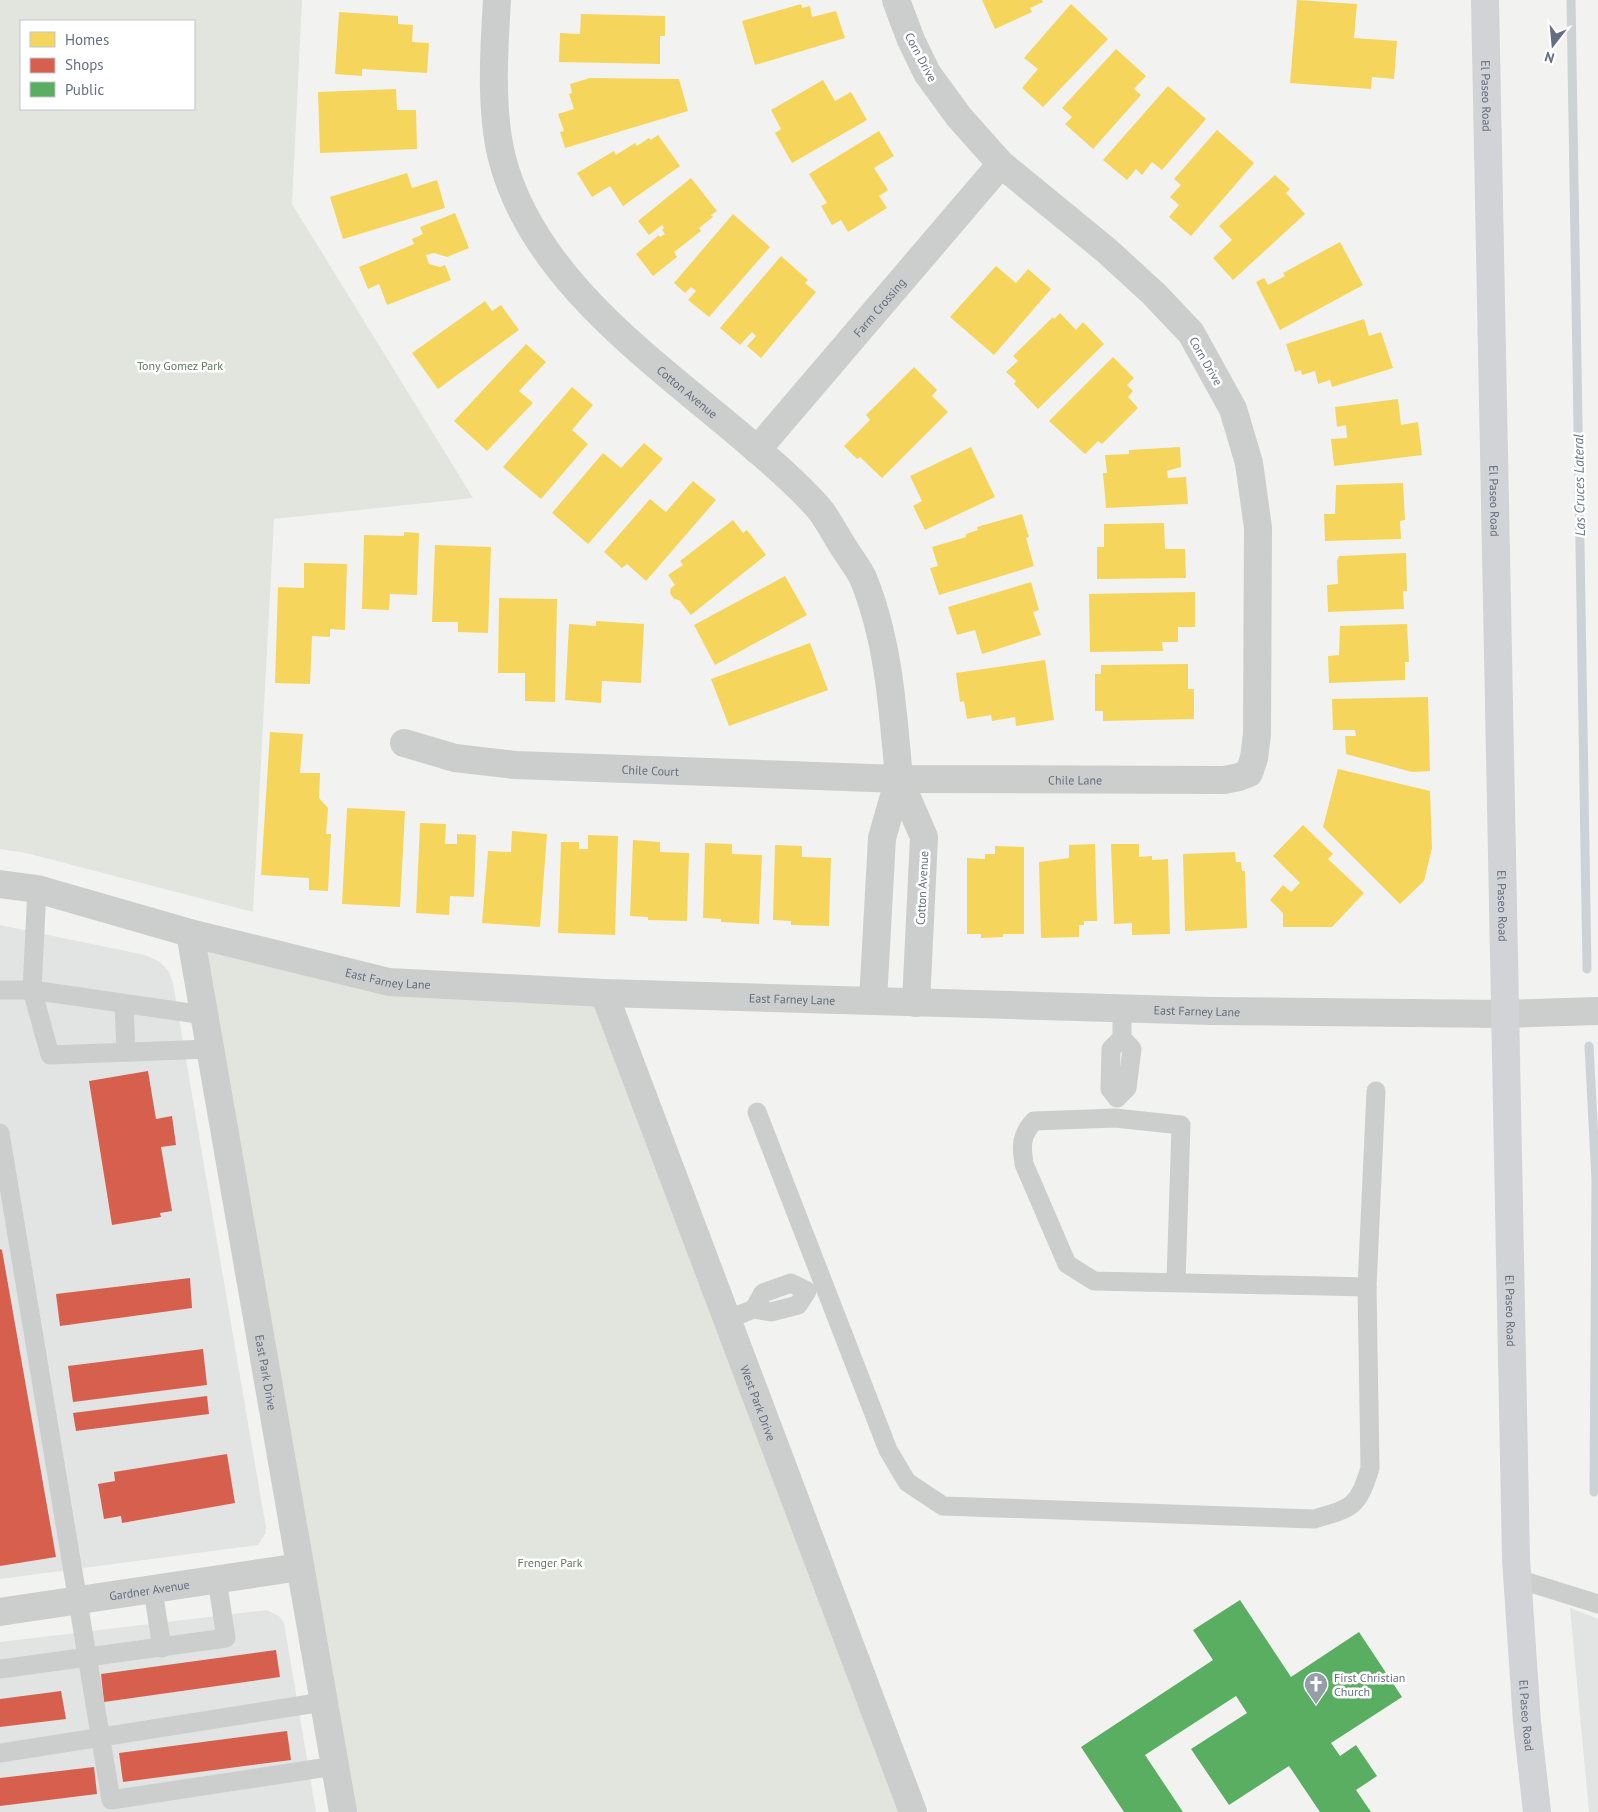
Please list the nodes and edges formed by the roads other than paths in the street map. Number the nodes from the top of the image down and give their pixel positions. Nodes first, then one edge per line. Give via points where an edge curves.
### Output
1 (497, 0) edge
2 (896, 0) edge
3 (1485, 0) edge
4 (1000, 164) junction
5 (757, 450) junction
6 (404, 742) dead end
7 (1248, 773) joint
8 (899, 778) junction
9 (0, 884) edge
10 (37, 889) junction
11 (190, 933) junction
12 (0, 990) edge
13 (32, 990) junction
14 (604, 993) junction
15 (873, 1001) junction
16 (916, 1003) junction
17 (124, 1004) junction
18 (1122, 1009) junction
19 (1598, 1011) edge
20 (1504, 1014) junction
21 (204, 1015) junction
22 (210, 1049) junction
23 (126, 1052) junction
24 (1376, 1091) dead end
25 (757, 1112) dead end
26 (1115, 1118) junction
27 (1, 1142) edge
28 (1176, 1282) junction
29 (1367, 1287) junction
30 (815, 1288) junction
31 (728, 1319) junction
32 (300, 1567) junction
33 (1518, 1579) junction
34 (217, 1580) junction
35 (153, 1590) junction
36 (79, 1601) junction
37 (1598, 1604) edge
38 (0, 1612) edge
39 (162, 1648) junction
40 (88, 1658) junction
41 (0, 1669) edge
42 (324, 1702) junction
43 (101, 1738) junction
44 (0, 1753) edge
45 (334, 1766) junction
46 (110, 1806) edge
47 (343, 1812) edge
48 (912, 1812) edge
49 (1537, 1812) edge

1 - 5 street, Cotton Avenue via 494,46 496,109 502,157 519,203 550,259 614,329
2 - 4 street, Corn Drive via 927,73 959,117
3 - 20 main road, El Paseo Road
4 - 5 street, Farm Crossing
4 - 7 street, Corn Drive via 1106,250 1154,294 1191,333 1233,408 1249,463 1258,528 1257,734
5 - 8 street, Cotton Avenue via 821,512 862,577 881,637 892,700
6 - 8 street, Chile Court via 455,758 514,765
7 - 8 street, Chile Lane via 1224,780
8 - 15 street, Cotton Avenue via 882,838
8 - 16 street, Cotton Avenue via 924,837
9 - 10 street, East Farney Lane
10 - 11 street, East Farney Lane
10 - 13 lane
11 - 14 street, East Farney Lane via 389,982
11 - 21 street, East Park Drive
12 - 13 lane
13 - 17 lane
13 - 23 lane via 50,1055
14 - 15 street, East Farney Lane
14 - 31 street, West Park Drive
15 - 16 street, East Farney Lane
16 - 18 street, East Farney Lane
17 - 21 lane
17 - 23 lane
18 - 20 street, East Farney Lane
18 - 26 lane via 1122,1038 1111,1049 1110,1089 1117,1098
19 - 20 street, East Farney Lane
20 - 33 main road, El Paseo Road
21 - 22 street, East Park Drive
22 - 23 lane
22 - 32 street, East Park Drive
24 - 29 lane
25 - 30 lane
26 - 28 lane via 1180,1125
26 - 28 lane via 1034,1121 1025,1130 1024,1164 1067,1264 1094,1281
27 - 36 lane
28 - 29 lane
29 - 30 lane via 1370,1468 1361,1496 1343,1511 1314,1519 943,1506 907,1482 888,1450
30 - 31 lane via 798,1305 771,1312 754,1309
31 - 48 street, West Park Drive
32 - 34 street, Gardner Avenue
32 - 42 street, East Park Drive
33 - 37 lane
33 - 49 main road, El Paseo Road via 1527,1722
34 - 35 street, Gardner Avenue
34 - 39 lane via 226,1638
35 - 36 street, Gardner Avenue
35 - 39 lane
36 - 38 street, Gardner Avenue
36 - 40 lane
39 - 40 lane
40 - 41 lane
40 - 43 lane
42 - 43 lane
42 - 45 street, East Park Drive
43 - 44 lane
43 - 46 lane
45 - 46 lane
45 - 47 street, East Park Drive

